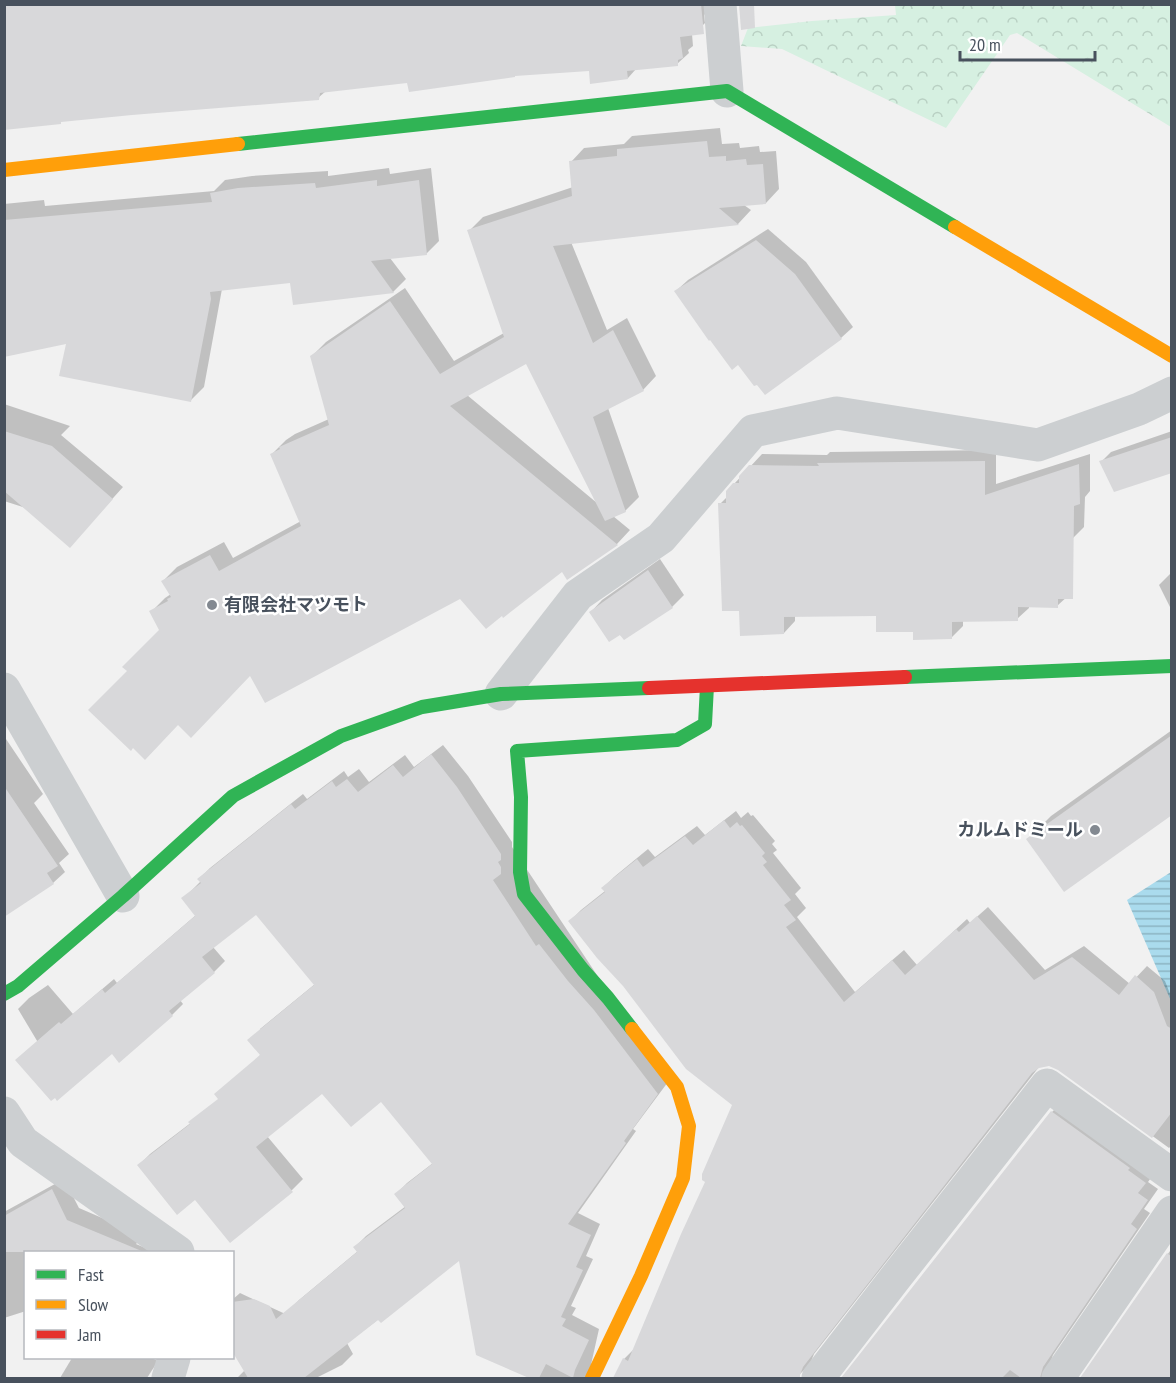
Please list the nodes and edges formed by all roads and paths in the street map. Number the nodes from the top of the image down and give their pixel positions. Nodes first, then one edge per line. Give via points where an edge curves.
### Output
1 (720, 4) edge
2 (728, 91) junction
3 (4, 170) edge
4 (1172, 356) edge
5 (1172, 393) edge
6 (1172, 666) edge
7 (707, 686) junction
8 (4, 689) edge
9 (501, 694) junction
10 (123, 896) junction
11 (9, 984) edge
12 (4, 1113) edge
13 (1172, 1175) edge
14 (1172, 1212) edge
15 (177, 1251) edge
16 (174, 1359) edge
17 (168, 1378) edge
18 (592, 1378) edge
19 (818, 1378) edge
20 (1058, 1378) edge

1 - 2 street
2 - 3 street
2 - 4 street
5 - 9 street via 1038,445 837,413 753,431 661,538 578,595
6 - 7 street
7 - 9 street
7 - 18 street via 705,724 677,740 517,751 524,894 676,1087 689,1126 683,1178
8 - 10 street
9 - 10 street via 422,707 341,736 233,796
10 - 11 street
12 - 15 street via 23,1142
13 - 19 street via 1047,1085
14 - 20 street
16 - 17 street

